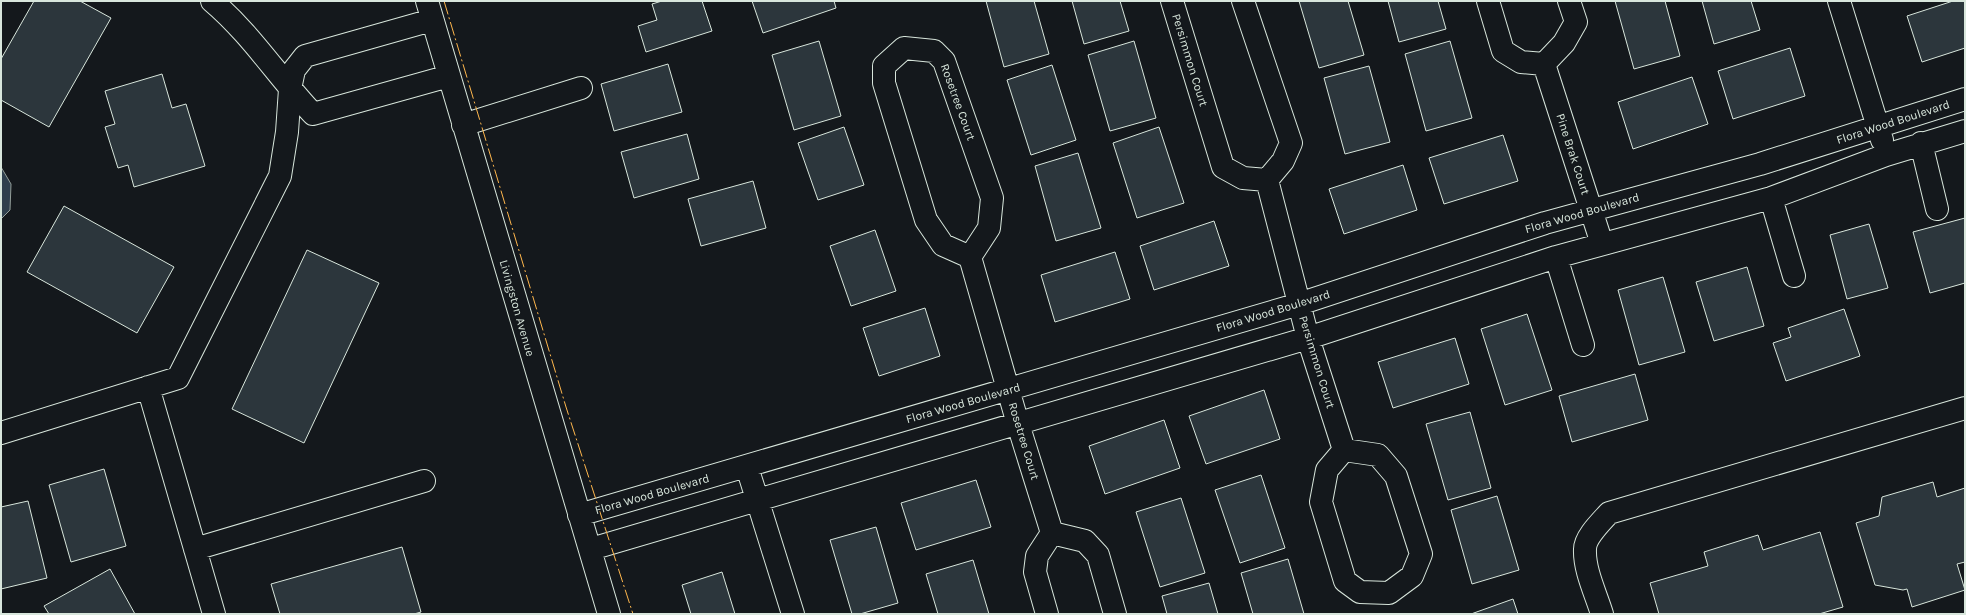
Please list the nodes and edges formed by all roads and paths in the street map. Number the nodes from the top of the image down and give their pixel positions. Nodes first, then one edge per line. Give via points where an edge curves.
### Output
1 (212, 1) edge
2 (1172, 1) edge
3 (1243, 1) edge
4 (1488, 1) edge
5 (1569, 1) edge
6 (1839, 1) edge
7 (429, 11) edge
8 (1544, 64) junction
9 (449, 76) junction
10 (581, 88) dead end
11 (290, 90) junction
12 (1965, 99) edge
13 (463, 125) junction
14 (1879, 127) junction
15 (1965, 131) edge
16 (1921, 143) junction
17 (1886, 155) junction
18 (1267, 180) junction
19 (1771, 198) junction
20 (1590, 209) junction
21 (1937, 209) dead end
22 (1602, 244) junction
23 (970, 257) junction
24 (1556, 257) junction
25 (1794, 276) dead end
26 (1299, 304) junction
27 (1308, 338) junction
28 (1583, 345) dead end
29 (148, 387) junction
30 (1008, 390) junction
31 (1965, 408) edge
32 (1018, 424) junction
33 (1, 434) edge
34 (1344, 450) junction
35 (748, 466) junction
36 (424, 481) dead end
37 (758, 501) junction
38 (579, 515) junction
39 (1052, 533) junction
40 (195, 549) junction
41 (591, 549) junction
42 (214, 614) edge
43 (609, 614) edge
44 (793, 614) edge
45 (1047, 614) edge
46 (1115, 614) edge
47 (1602, 614) edge

1 - 11 street via 233,18
2 - 18 street, Persimmon Court via 1223,166 1243,178
3 - 18 street via 1291,143 1283,162
4 - 8 street via 1503,50 1521,62
5 - 8 street via 1576,22 1564,43
6 - 14 street
7 - 9 street, Livingston Avenue
7 - 11 street via 305,56 294,70
8 - 20 street, Pine Brak Court
9 - 11 street via 314,114
9 - 13 street, Livingston Avenue
10 - 13 street
11 - 29 street via 280,176 178,378
12 - 14 street, Flora Wood Boulevard
13 - 38 street, Livingston Avenue
14 - 17 street
14 - 20 street, Flora Wood Boulevard via 1760,164
15 - 16 street
16 - 17 street
16 - 21 street
17 - 19 street
18 - 26 street, Persimmon Court
19 - 22 street
19 - 25 street
20 - 22 street, Pine Brak Court
20 - 26 street, Flora Wood Boulevard
22 - 24 street
23 - 23 street, Rosetree Court via 943,245 926,220 884,83 884,66 904,48 934,51 944,61 992,198 989,228
23 - 30 street, Rosetree Court
24 - 27 street
24 - 28 street
26 - 27 street, Persimmon Court
26 - 30 street, Flora Wood Boulevard
27 - 32 street
27 - 34 street, Persimmon Court
29 - 33 street
29 - 40 street
30 - 32 street, Rosetree Court
30 - 35 street, Flora Wood Boulevard
31 - 47 street via 1609,513 1594,530 1585,547 1588,569
32 - 37 street
32 - 39 street, Rosetree Court
34 - 34 street via 1327,470 1321,502 1345,581 1360,592 1389,593 1412,576 1421,554 1396,476 1378,455
35 - 37 street
35 - 38 street, Flora Wood Boulevard
36 - 40 street
37 - 41 street
37 - 44 street
38 - 41 street, Livingston Avenue
39 - 45 street via 1037,556 1035,572
39 - 46 street via 1085,540 1098,555
40 - 42 street
41 - 43 street, Livingston Avenue

